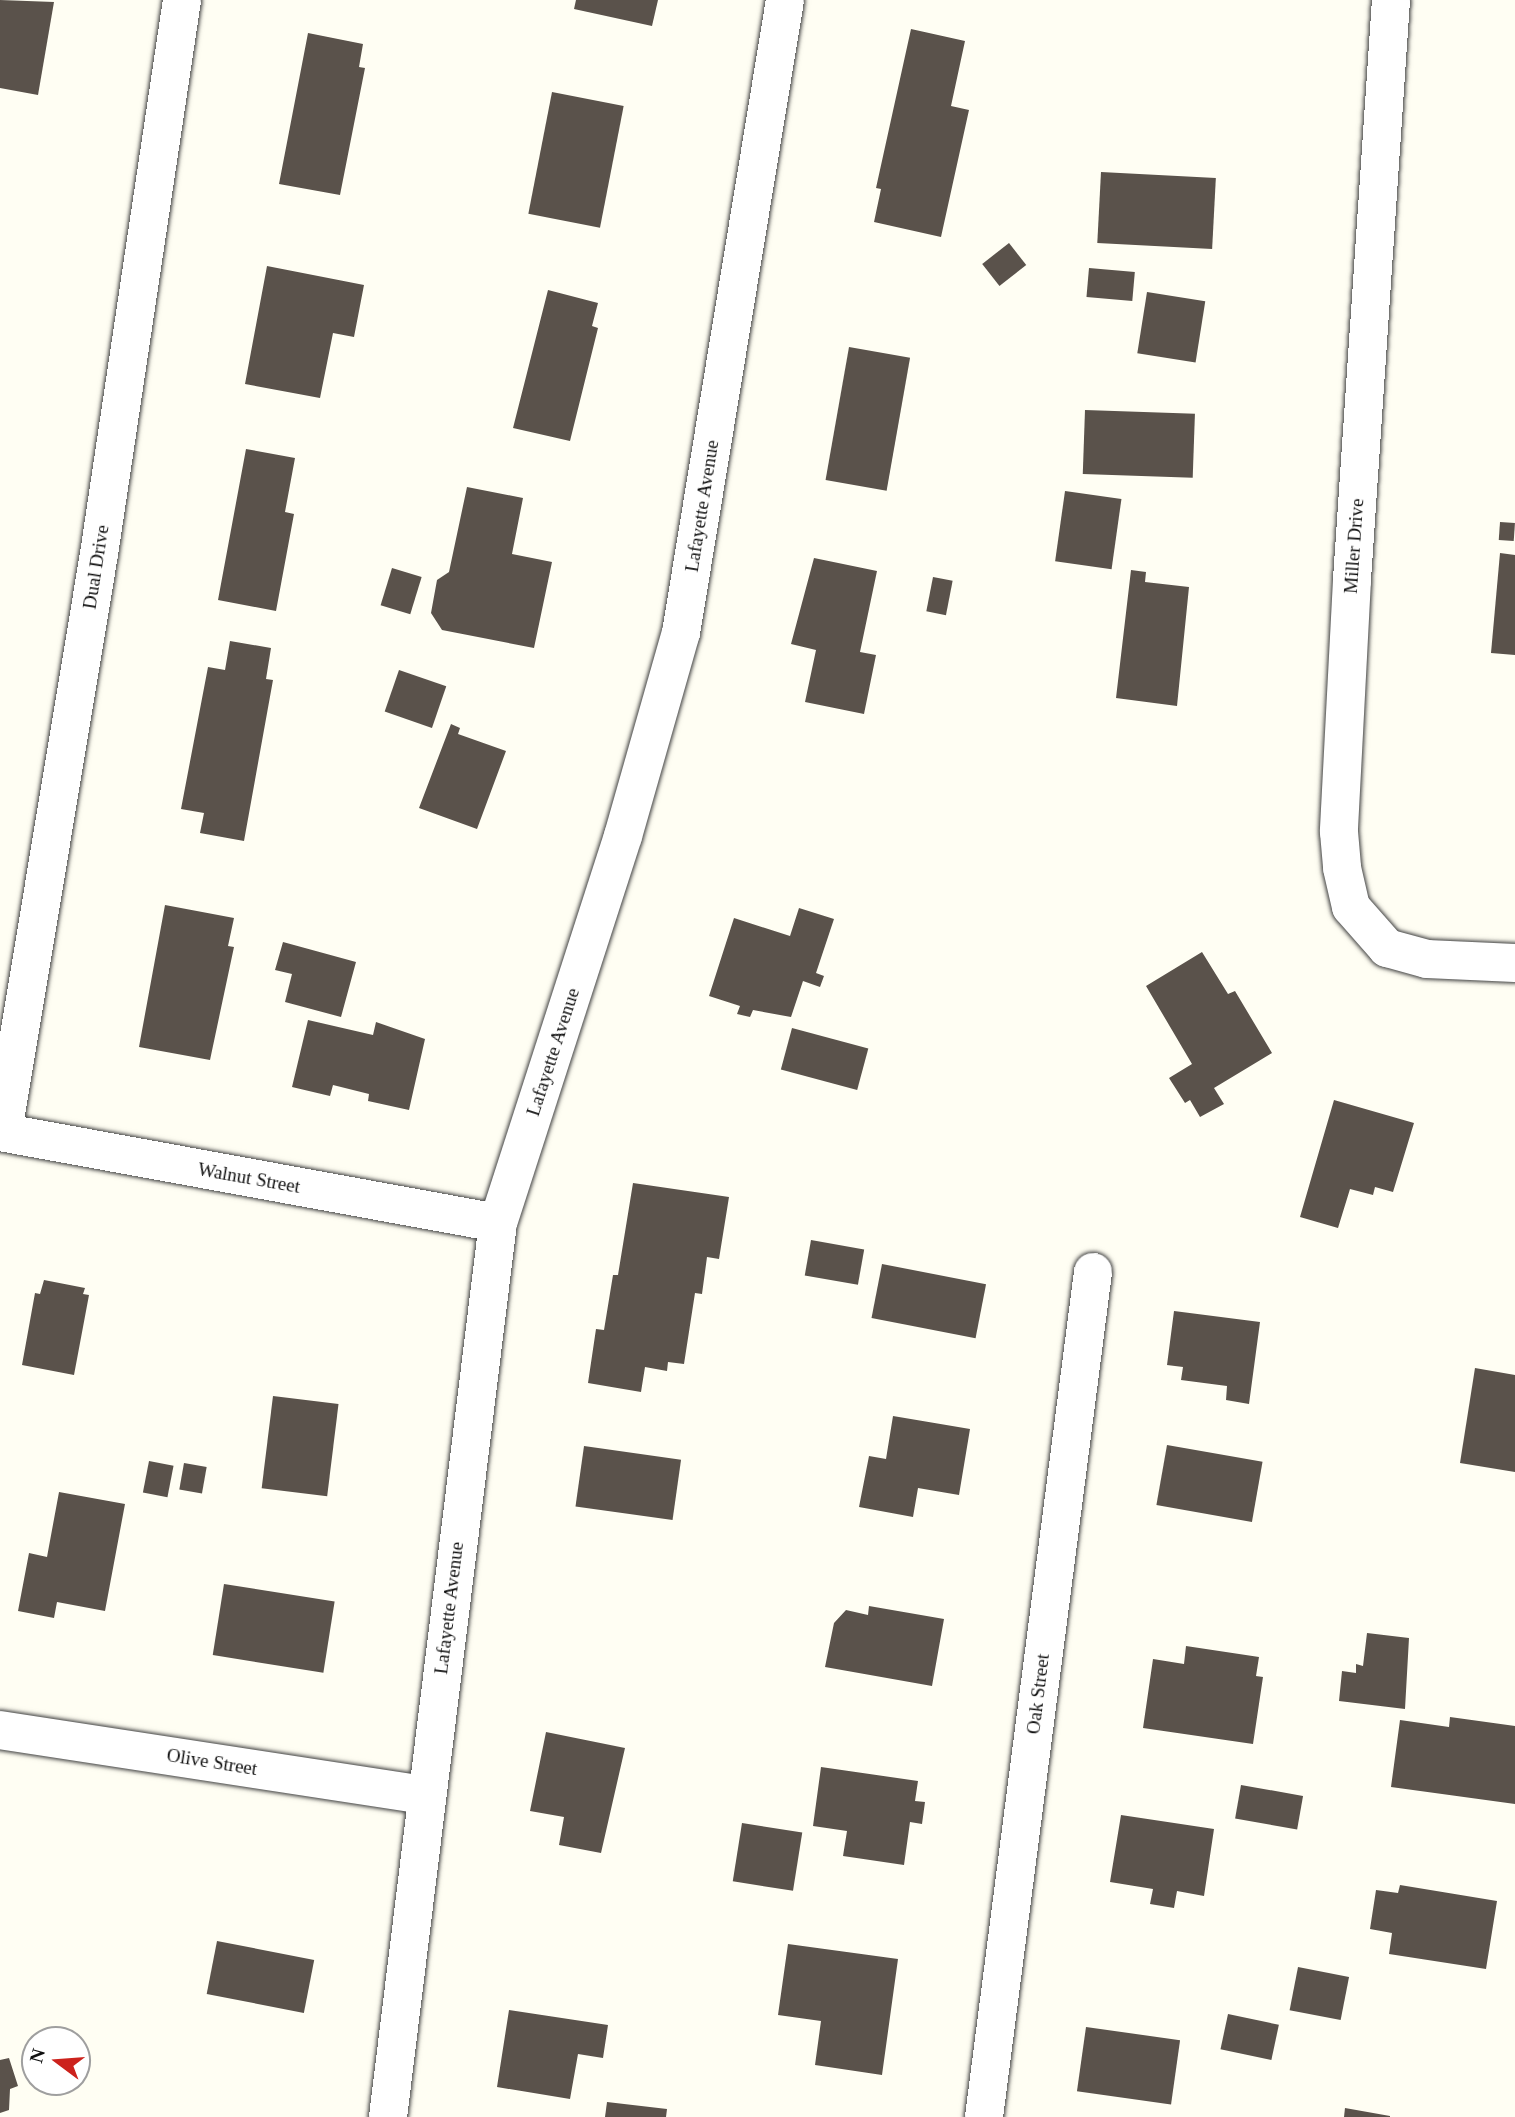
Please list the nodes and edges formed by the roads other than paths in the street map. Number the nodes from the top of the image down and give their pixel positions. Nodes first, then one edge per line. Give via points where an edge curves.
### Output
1 (182, 0) edge
2 (785, 0) edge
3 (1391, 0) edge
4 (1515, 963) edge
5 (1, 1132) edge
6 (498, 1223) junction
7 (1093, 1272) dead end
8 (0, 1730) edge
9 (425, 1795) junction
10 (388, 2117) edge
11 (984, 2117) edge

1 - 5 street, Dual Drive via 99,554
2 - 6 street, Lafayette Avenue via 681,633 623,836
3 - 4 street, Miller Drive via 1352,580 1339,832 1342,868 1351,907 1387,948 1427,959
5 - 6 street, Walnut Street
6 - 9 street, Lafayette Avenue
7 - 11 street, Oak Street
8 - 9 street, Olive Street
9 - 10 street, Lafayette Avenue

